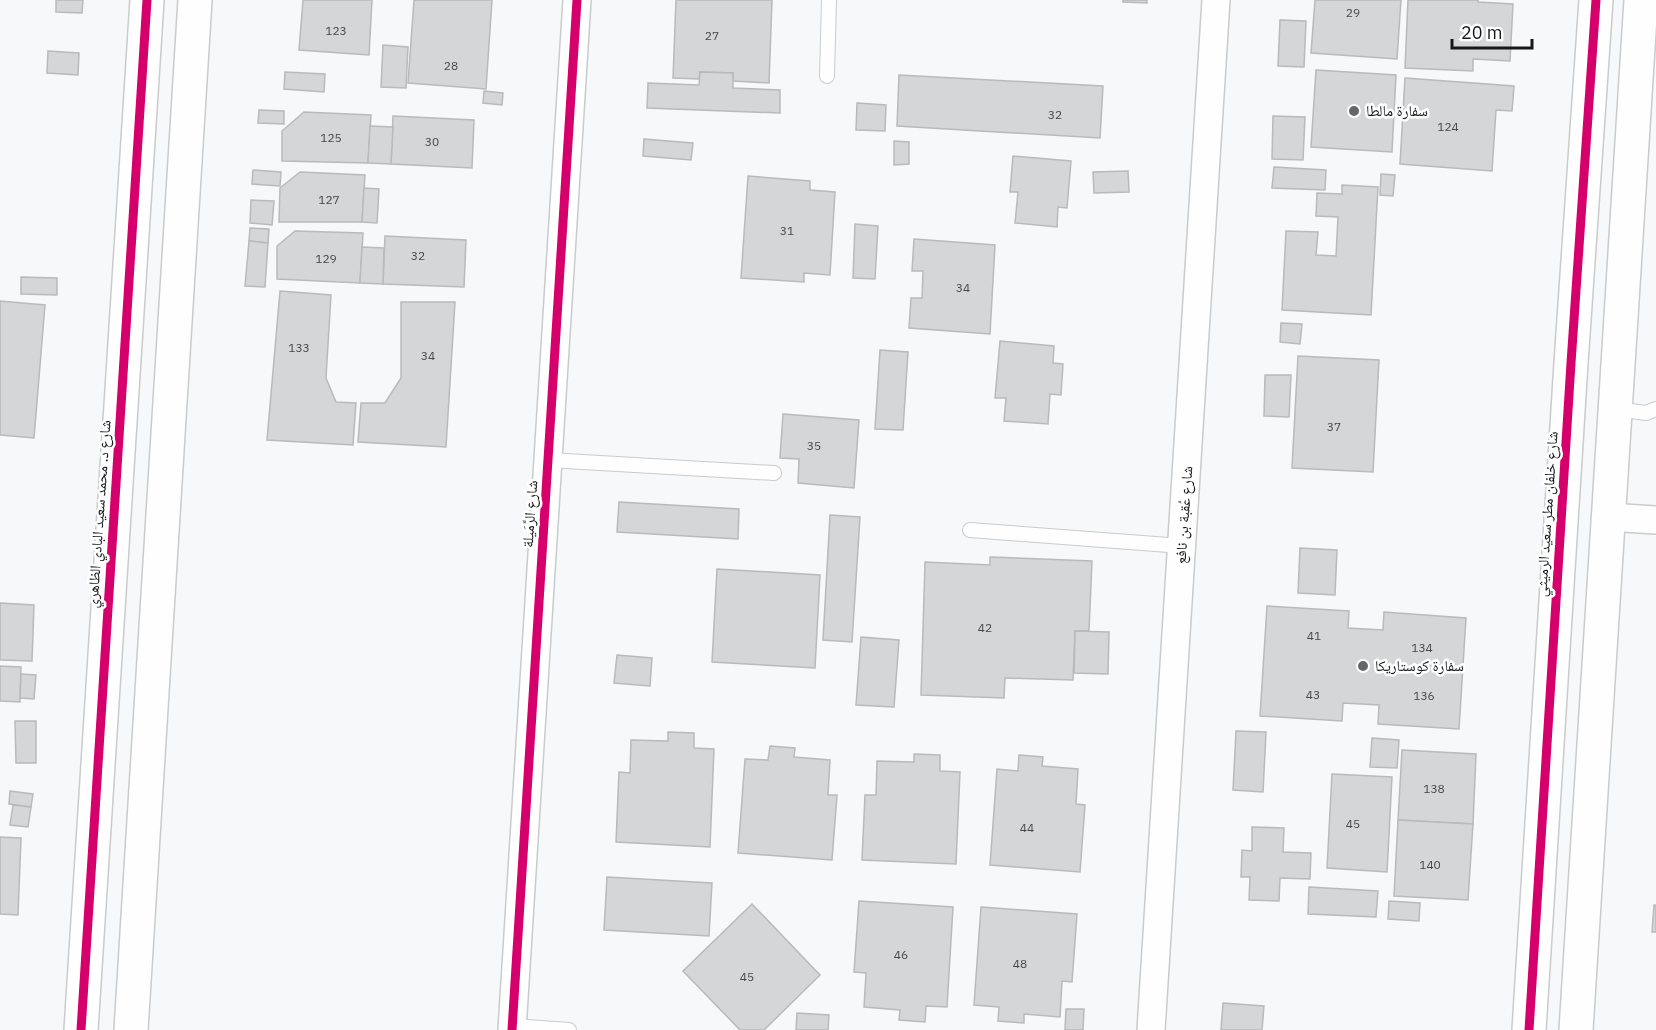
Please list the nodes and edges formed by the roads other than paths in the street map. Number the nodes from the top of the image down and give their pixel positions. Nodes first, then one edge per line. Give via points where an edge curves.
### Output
1 (147, 0) edge
2 (195, 0) edge
3 (577, 0) edge
4 (829, 0) edge
5 (1216, 0) edge
6 (1596, 0) edge
7 (1641, 0) edge
8 (827, 76) dead end
9 (1571, 363) junction
10 (1617, 368) junction
11 (1615, 409) junction
12 (1656, 409) edge
13 (548, 460) junction
14 (774, 473) dead end
15 (1608, 517) junction
16 (1656, 520) edge
17 (969, 530) dead end
18 (1182, 546) junction
19 (512, 1028) edge
20 (81, 1030) edge
21 (131, 1030) edge
22 (569, 1030) edge
23 (1151, 1030) edge
24 (1529, 1030) edge
25 (1576, 1030) edge

1 - 20 street, شارع د. محمد سعيد البادي الظاهري
2 - 21 street
3 - 13 street, شارع الرِّمَيلة
4 - 8 lane
5 - 18 street, شارع عُقبة بن نافع
6 - 9 street, شارع خلفان مطر سعيد الرميثي
7 - 10 street
9 - 10 street via 1580,358 1601,358
9 - 24 street, شارع خلفان مطر سعيد الرميثي
10 - 11 street
11 - 12 lane via 1646,413
11 - 15 street
13 - 14 lane
13 - 19 street, شارع الرِّمَيلة
15 - 16 street
15 - 25 street
17 - 18 lane
18 - 23 street, شارع عُقبة بن نافع
19 - 22 lane

